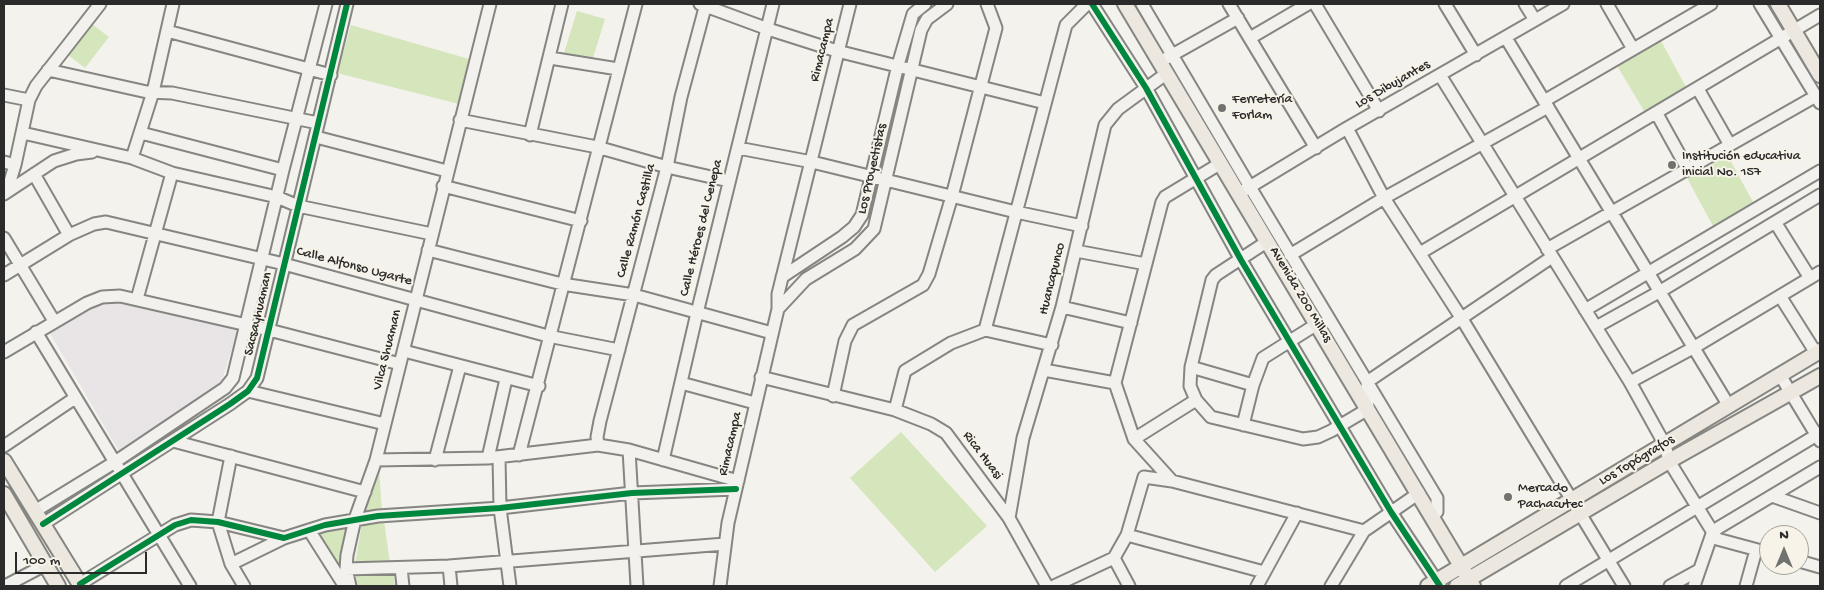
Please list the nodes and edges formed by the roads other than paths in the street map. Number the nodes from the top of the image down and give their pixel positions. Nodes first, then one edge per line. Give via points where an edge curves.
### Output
1 (100, 4) edge
2 (173, 4) edge
3 (326, 4) edge
4 (490, 4) edge
5 (562, 4) edge
6 (636, 4) edge
7 (704, 4) edge
8 (773, 4) edge
9 (850, 4) edge
10 (925, 4) edge
11 (947, 4) edge
12 (987, 4) edge
13 (1087, 4) edge
14 (1092, 4) edge
15 (1125, 4) edge
16 (1142, 4) edge
17 (1230, 4) edge
18 (1308, 4) edge
19 (1315, 4) edge
20 (1446, 4) edge
21 (1525, 4) edge
22 (1563, 4) edge
23 (1607, 4) edge
24 (1711, 4) edge
25 (1760, 4) edge
26 (1778, 4) edge
27 (347, 6) edge
28 (1820, 15) edge
29 (1238, 18) junction
30 (1535, 20) junction
31 (768, 29) junction
32 (167, 31) junction
33 (1794, 31) junction
34 (1250, 38) junction
35 (1506, 38) junction
36 (1782, 38) junction
37 (1633, 49) junction
38 (838, 51) junction
39 (1476, 55) junction
40 (550, 58) junction
41 (1166, 63) junction
42 (898, 65) junction
43 (912, 68) junction
44 (618, 69) junction
45 (48, 70) junction
46 (309, 70) junction
47 (331, 75) junction
48 (1820, 75) edge
49 (1440, 76) junction
50 (982, 86) junction
51 (1146, 88) junction
52 (1698, 89) junction
53 (153, 92) junction
54 (4, 95) edge
55 (29, 100) junction
56 (1818, 100) edge
57 (1045, 103) junction
58 (1546, 104) junction
59 (1379, 111) junction
60 (1657, 114) junction
61 (296, 118) junction
62 (460, 120) junction
63 (318, 124) junction
64 (1347, 128) junction
65 (23, 133) junction
66 (141, 134) junction
67 (530, 135) junction
68 (316, 137) junction
69 (1482, 144) junction
70 (1730, 145) junction
71 (597, 147) junction
72 (738, 148) junction
73 (1316, 148) junction
74 (101, 151) junction
75 (132, 158) junction
76 (1580, 160) junction
77 (812, 162) junction
78 (1221, 163) junction
79 (10, 164) edge
80 (667, 167) junction
81 (283, 170) junction
82 (1688, 170) junction
83 (447, 171) junction
84 (1820, 171) edge
85 (172, 173) junction
86 (34, 174) junction
87 (871, 177) junction
88 (1194, 178) junction
89 (729, 181) junction
90 (887, 182) junction
91 (443, 186) junction
92 (1245, 190) junction
93 (6, 193) edge
94 (1820, 194) edge
95 (952, 196) junction
96 (277, 197) junction
97 (1515, 197) junction
98 (1384, 198) junction
99 (298, 206) junction
100 (1016, 212) junction
101 (1612, 214) junction
102 (581, 221) junction
103 (1775, 222) junction
104 (1082, 226) junction
105 (156, 234) junction
106 (432, 234) junction
107 (69, 235) junction
108 (4, 238) edge
109 (1268, 241) junction
110 (428, 250) junction
111 (1076, 251) junction
112 (1420, 252) junction
113 (1550, 253) junction
114 (1290, 255) junction
115 (262, 258) junction
116 (1240, 260) junction
117 (20, 264) junction
118 (284, 264) junction
119 (1146, 264) junction
120 (4, 274) edge
121 (1649, 274) junction
122 (1815, 275) edge
123 (782, 277) junction
124 (562, 284) junction
125 (1659, 292) junction
126 (634, 295) junction
127 (1780, 296) junction
128 (137, 299) junction
129 (415, 299) junction
130 (1062, 307) junction
131 (778, 309) junction
132 (1585, 310) junction
133 (697, 313) junction
134 (1462, 319) junction
135 (54, 321) junction
136 (1131, 323) junction
137 (246, 324) junction
138 (1317, 324) junction
139 (1596, 327) junction
140 (269, 330) junction
141 (985, 330) junction
142 (36, 332) junction
143 (772, 333) junction
144 (548, 336) junction
145 (1290, 340) junction
146 (1052, 345) junction
147 (1694, 348) junction
148 (619, 350) junction
149 (404, 351) junction
150 (4, 352) edge
151 (1818, 352) edge
152 (400, 364) junction
153 (460, 366) junction
154 (1191, 367) junction
155 (1044, 370) junction
156 (1780, 375) junction
157 (1820, 376) edge
158 (761, 377) junction
159 (506, 379) junction
160 (1367, 382) junction
161 (1630, 382) junction
162 (681, 383) junction
163 (1115, 383) junction
164 (1253, 385) junction
165 (539, 386) junction
166 (248, 391) junction
167 (1791, 393) junction
168 (834, 396) junction
169 (75, 398) junction
170 (1196, 400) junction
171 (755, 403) junction
172 (1729, 406) junction
173 (1368, 409) junction
174 (896, 410) junction
175 (385, 424) junction
176 (1243, 425) junction
177 (1340, 426) junction
178 (1819, 436) edge
179 (1134, 439) junction
180 (173, 441) junction
181 (598, 445) junction
182 (1665, 445) junction
183 (4, 446) edge
184 (628, 450) junction
185 (519, 455) junction
186 (231, 456) junction
187 (493, 457) junction
188 (376, 460) junction
189 (435, 460) junction
190 (663, 460) junction
191 (4, 461) edge
192 (114, 462) junction
193 (1669, 462) junction
194 (1820, 466) edge
195 (122, 474) junction
196 (1172, 481) junction
197 (737, 485) junction
198 (365, 492) junction
199 (1419, 493) junction
200 (632, 494) junction
201 (1772, 496) junction
202 (1571, 500) junction
203 (6, 502) edge
204 (1697, 507) junction
205 (500, 508) junction
206 (35, 511) junction
207 (1391, 512) junction
208 (1297, 513) junction
209 (1820, 513) edge
210 (1580, 514) junction
211 (1432, 516) junction
212 (1009, 518) junction
213 (355, 519) junction
214 (218, 522) junction
215 (43, 524) junction
216 (309, 530) junction
217 (1364, 531) junction
218 (1713, 531) junction
219 (159, 535) junction
220 (1127, 535) junction
221 (284, 538) junction
222 (725, 544) junction
223 (1756, 550) junction
224 (1759, 551) edge
225 (636, 552) junction
226 (1114, 558) junction
227 (1608, 561) junction
228 (508, 562) junction
229 (231, 564) junction
230 (45, 565) junction
231 (449, 566) junction
232 (1462, 566) junction
233 (401, 568) junction
234 (1699, 570) junction
235 (1264, 572) junction
236 (344, 580) edge
237 (1435, 584) edge
238 (1466, 584) edge
239 (80, 585) edge
240 (5, 586) edge
241 (58, 586) edge
242 (190, 586) edge
243 (244, 586) edge
244 (403, 586) edge
245 (451, 586) edge
246 (510, 586) edge
247 (637, 586) edge
248 (720, 586) edge
249 (1047, 586) edge
250 (1054, 586) edge
251 (1129, 586) edge
252 (1257, 586) edge
253 (1331, 586) edge
254 (1566, 586) edge
255 (1624, 586) edge
256 (1670, 586) edge
257 (1694, 586) edge
258 (1746, 586) edge

1 - 45 street
2 - 32 street
3 - 27 street
3 - 46 street
4 - 62 street, Vilca Shuaman
5 - 40 street
6 - 44 street
7 - 31 street
7 - 80 street, Calle Ramón Castilla
8 - 31 street, Calle Héroes del Cenepa
9 - 38 street, Rimacampa
10 - 42 street via 913,14
11 - 43 street, Los Proyectistas via 927,19 921,30
12 - 50 street via 996,28
13 - 57 street via 1066,25
14 - 51 street
15 - 41 main road, Avenida 200 Millas
16 - 41 street
17 - 29 street
18 - 34 street
19 - 59 street
20 - 39 street
21 - 30 street
22 - 30 street, Los Dibujantes
23 - 37 street
24 - 37 street
25 - 36 street
26 - 33 main road
27 - 47 street, Sacsayhuaman
28 - 33 street
29 - 34 street
29 - 41 street, Huancapunco
30 - 35 street, Los Dibujantes
31 - 38 street
31 - 72 street, Calle Héroes del Cenepa
32 - 46 street
32 - 53 street
33 - 36 street
33 - 48 main road
34 - 73 street
35 - 39 street, Los Dibujantes
35 - 58 street
36 - 52 street
36 - 56 street
37 - 58 street
38 - 42 street
38 - 77 street, Rimacampa
39 - 49 street, Los Dibujantes
40 - 44 street
40 - 67 street
41 - 51 street, Huancapunco
41 - 78 main road, Avenida 200 Millas
41 - 92 street
42 - 43 street
42 - 87 street
43 - 50 street
43 - 90 street, Los Proyectistas
44 - 71 street
45 - 53 street
45 - 55 street
46 - 47 street
46 - 61 street
47 - 63 street, Sacsayhuaman
49 - 59 street, Los Dibujantes
49 - 69 street
50 - 57 street
50 - 95 street
51 - 88 street
51 - 104 street, Huancapunco via 1118,109 1105,125
52 - 60 street
52 - 70 street
53 - 61 street
53 - 66 street
54 - 55 street
55 - 65 street
56 - 70 street
57 - 100 street
58 - 69 street
58 - 76 street
59 - 64 street, Los Dibujantes
60 - 76 street
60 - 82 street
61 - 63 street
61 - 81 street
62 - 67 street
62 - 83 street, Vilca Shuaman
63 - 68 street, Sacsayhuaman
64 - 73 street, Los Dibujantes
64 - 98 street
65 - 74 street
65 - 79 street
66 - 75 street
66 - 81 street
67 - 71 street
68 - 83 street
68 - 99 street, Sacsayhuaman
69 - 97 street
69 - 98 street
70 - 82 street
71 - 80 street
71 - 102 street
72 - 77 street
72 - 89 street, Calle Héroes del Cenepa
73 - 92 street, Los Dibujantes
74 - 75 street
74 - 86 street via 54,161
75 - 85 street
76 - 97 street
76 - 101 street
77 - 87 street
77 - 123 street, Rimacampa
78 - 88 street
78 - 92 main road, Avenida 200 Millas
79 - 93 street
80 - 89 street
80 - 126 street, Calle Ramón Castilla
81 - 96 street
82 - 101 street
83 - 91 street, Vilca Shuaman
84 - 121 street
85 - 96 street
85 - 105 street
86 - 93 street
86 - 107 street
87 - 90 street
87 - 123 street via 862,214 854,227
88 - 116 street
88 - 119 street via 1165,197
89 - 133 street, Calle Héroes del Cenepa
90 - 95 street
90 - 131 street, Los Proyectistas via 874,229 866,240 806,279
91 - 102 street
91 - 106 street, Vilca Shuaman
92 - 109 main road, Avenida 200 Millas
92 - 114 street
94 - 103 street
95 - 100 street
95 - 168 street via 923,285 853,325 846,341
96 - 99 street
96 - 115 street
97 - 112 street
97 - 113 street
98 - 112 street
98 - 114 street
99 - 106 street
99 - 118 street, Sacsayhuaman
100 - 104 street
100 - 141 street
101 - 113 street
101 - 121 street
102 - 124 street
103 - 122 street
103 - 125 street
104 - 111 street, Huancapunco
105 - 107 street, Calle Alfonso Ugarte via 106,222
105 - 115 street, Calle Alfonso Ugarte
105 - 128 street
106 - 110 street, Vilca Shuaman
107 - 117 street, Calle Alfonso Ugarte
108 - 117 street
109 - 116 street
109 - 138 main road, Avenida 200 Millas
110 - 124 street
110 - 129 street, Vilca Shuaman
111 - 119 street
111 - 130 street, Huancapunco
112 - 134 street
113 - 132 street
113 - 134 street
114 - 160 street
115 - 118 street, Calle Alfonso Ugarte
115 - 137 street
116 - 145 street
116 - 154 street via 1212,280
117 - 120 street, Calle Alfonso Ugarte
117 - 135 street
118 - 129 street, Calle Alfonso Ugarte
118 - 140 street, Sacsayhuaman
119 - 136 street
121 - 125 street
121 - 132 street
122 - 127 street
123 - 131 street, Rimacampa
124 - 126 street
124 - 144 street
125 - 139 street
125 - 147 street
126 - 133 street
126 - 148 street, Calle Ramón Castilla
127 - 147 street
127 - 151 street
128 - 135 street via 102,297
128 - 137 street
129 - 144 street, Calle Alfonso Ugarte
129 - 149 street, Vilca Shuaman
130 - 136 street
130 - 146 street, Huancapunco
131 - 143 street, Rimacampa
132 - 139 street
133 - 143 street
133 - 162 street, Calle Héroes del Cenepa
134 - 160 street
134 - 202 street
135 - 142 street
136 - 163 street
137 - 140 street
137 - 192 street via 233,378 225,388
138 - 145 street
138 - 173 main road, Avenida 200 Millas
139 - 161 street
140 - 152 street
140 - 166 street, Sacsayhuaman via 257,378
141 - 146 street
141 - 174 street via 951,343 906,371
142 - 150 street
142 - 169 street
143 - 158 street, Rimacampa
144 - 148 street, Calle Alfonso Ugarte
144 - 165 street
145 - 164 street via 1262,358
145 - 177 street
146 - 155 street, Huancapunco
147 - 161 street
147 - 172 street
148 - 181 street, Calle Ramón Castilla via 600,421
149 - 152 street, Vilca Shuaman
149 - 153 street
151 - 156 main road, Los Topógrafos
152 - 175 street, Vilca Shuaman
153 - 159 street
153 - 189 street
154 - 164 street
154 - 170 street via 1190,386
155 - 163 street
155 - 212 street, Huancapunco via 1023,438
156 - 167 street
156 - 172 main road, Los Topógrafos
157 - 167 main road, Los Topógrafos
158 - 168 street, Rica Huasi
158 - 171 street, Rimacampa
159 - 165 street
159 - 187 street
160 - 173 street
160 - 211 street via 1437,498 1437,512
161 - 182 street
162 - 171 street
162 - 190 street, Calle Héroes del Cenepa
163 - 179 street
164 - 176 street
165 - 185 street
166 - 175 street
166 - 180 street, Sacsayhuaman
167 - 178 street
167 - 193 main road, Los Topógrafos
168 - 174 street, Rica Huasi
169 - 183 street
169 - 192 street
170 - 176 street via 1211,417
170 - 179 street
171 - 197 street, Rimacampa
172 - 182 main road, Los Topógrafos
173 - 177 street
173 - 199 main road, Avenida 200 Millas
174 - 212 street, Rica Huasi via 946,433
175 - 188 street, Vilca Shuaman
176 - 177 street via 1303,440 1318,437
177 - 207 street
178 - 204 street
179 - 196 street
180 - 186 street
180 - 195 street, Sacsayhuaman
181 - 184 street
181 - 185 street
182 - 193 street
182 - 202 main road, Los Topógrafos
184 - 190 street
184 - 200 street
185 - 187 street
186 - 198 street
186 - 214 street
187 - 189 street
187 - 205 street
188 - 189 street
188 - 198 street, Vilca Shuaman
190 - 197 street
191 - 206 main road
192 - 195 street
192 - 206 street
193 - 204 street
193 - 210 main road, Los Topógrafos
194 - 201 street
195 - 215 street, Sacsayhuaman
195 - 219 street
196 - 208 street
196 - 220 street via 1144,477
197 - 200 street
197 - 222 street, Rimacampa
198 - 213 street, Vilca Shuaman
199 - 207 street
199 - 211 main road, Avenida 200 Millas
200 - 205 street
200 - 225 street
201 - 209 street
201 - 218 street
202 - 210 street
202 - 232 main road, Los Topógrafos
203 - 230 main road
204 - 218 street
204 - 227 street
205 - 213 street
205 - 228 street
206 - 215 main road
207 - 217 street
207 - 237 street
208 - 217 street
208 - 235 street
210 - 227 street
210 - 238 main road, Los Topógrafos
211 - 232 main road, Avenida 200 Millas
212 - 249 street, Rica Huasi
213 - 216 street
213 - 236 street, Vilca Shuaman
214 - 219 street via 191,520
214 - 221 street
214 - 229 street
215 - 239 main road
216 - 221 street
216 - 236 street
217 - 253 street
218 - 223 street via 1720,540
218 - 234 street
219 - 239 street
219 - 242 street
220 - 226 street
220 - 235 street
221 - 229 street
222 - 225 street
222 - 248 street, Rimacampa
223 - 224 street
223 - 258 street
225 - 228 street
225 - 247 street
226 - 250 street
226 - 251 street
227 - 254 street
227 - 255 street
228 - 231 street
228 - 246 street
229 - 243 street
230 - 240 street
230 - 241 main road
231 - 233 street
231 - 245 street
232 - 237 main road, Los Topógrafos
232 - 238 main road, Avenida 200 Millas
233 - 236 street
233 - 244 street
234 - 256 street
234 - 257 street
235 - 252 street

